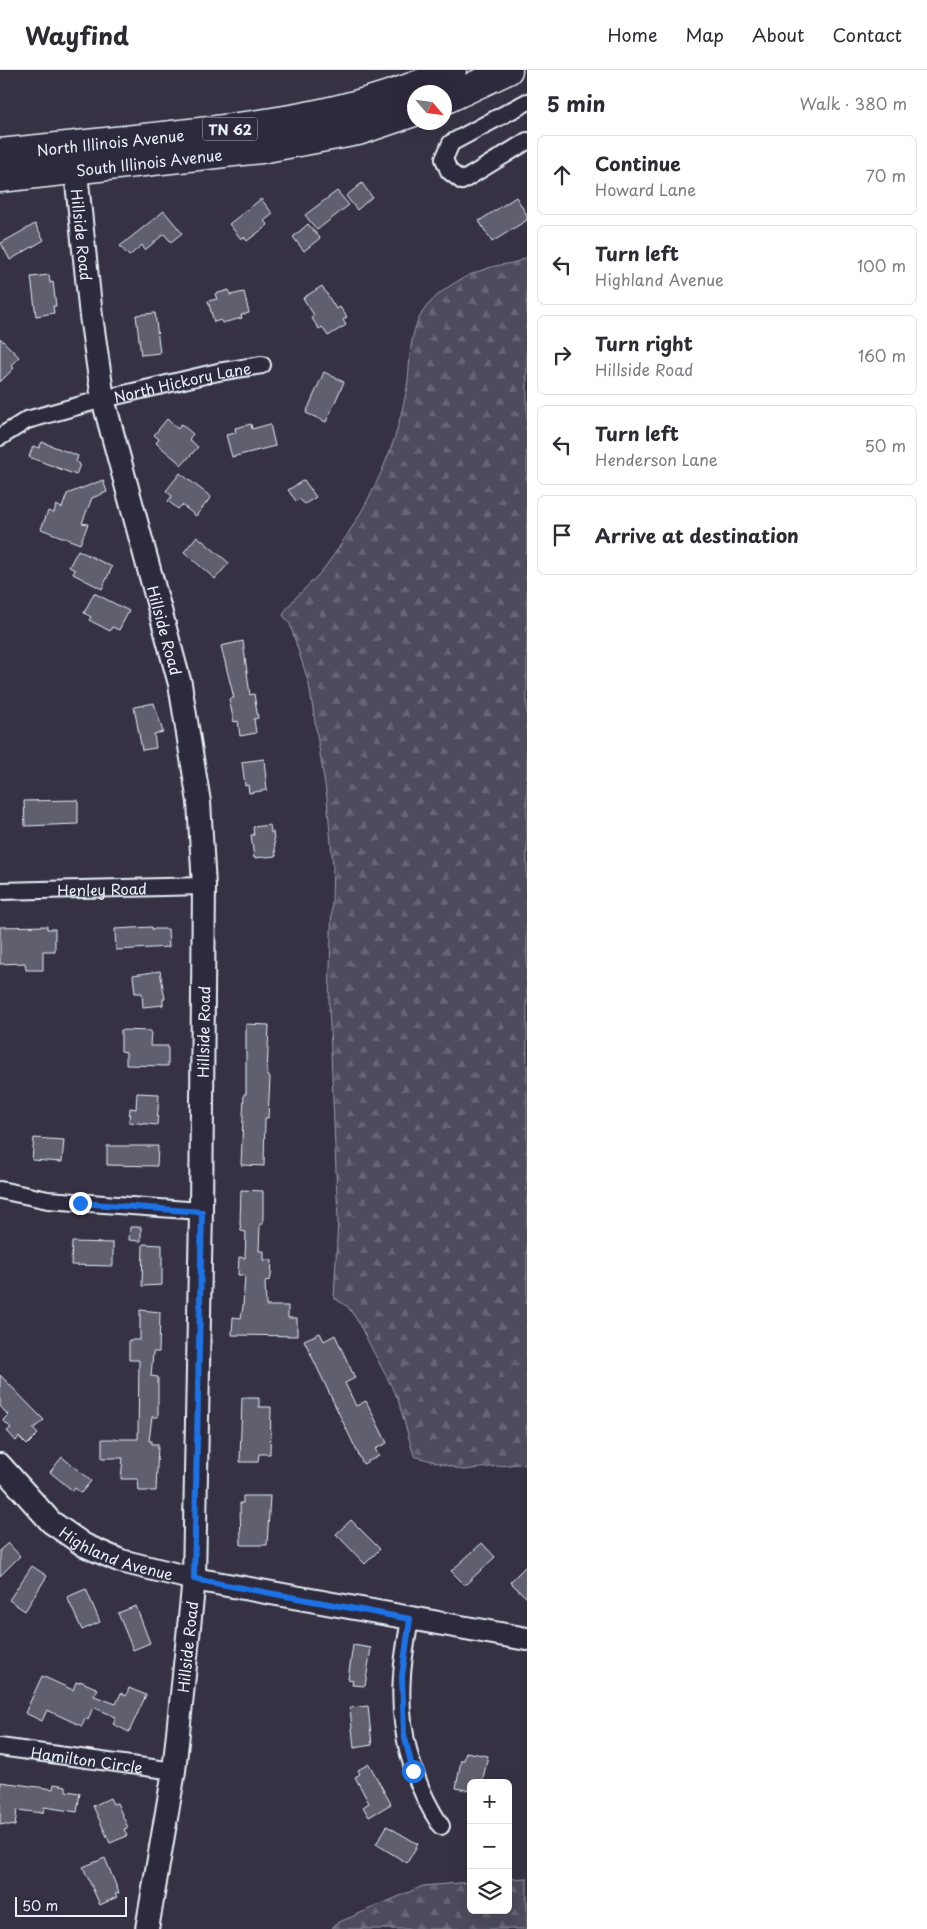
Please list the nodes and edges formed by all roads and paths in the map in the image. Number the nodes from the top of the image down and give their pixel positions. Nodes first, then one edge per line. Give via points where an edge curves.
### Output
1 (452, 70) edge
2 (508, 70) edge
3 (452, 96) edge
4 (527, 102) edge
5 (407, 114) edge
6 (527, 141) edge
7 (0, 153) edge
8 (75, 158) junction
9 (0, 178) edge
10 (262, 365) dead end
11 (103, 399) junction
12 (0, 437) edge
13 (204, 886) junction
14 (0, 891) edge
15 (0, 1190) edge
16 (202, 1212) junction
17 (0, 1466) edge
18 (194, 1579) junction
19 (410, 1619) junction
20 (527, 1639) edge
21 (0, 1747) edge
22 (174, 1771) junction
23 (441, 1826) dead end
24 (147, 1929) edge

1 - 8 highway, North Illinois Avenue / TN 62 via 364,104 310,117
2 - 3 highway
4 - 6 street via 451,143 444,159 449,171 462,181
5 - 8 highway, South Illinois Avenue / TN 62 via 358,131 253,150
7 - 8 highway, North Illinois Avenue / TN 62
8 - 9 highway, South Illinois Avenue / TN 62
8 - 11 street, Hillside Road
10 - 11 street, North Hickory Lane
11 - 12 street, North Hickory Lane via 27,420
11 - 13 street, Hillside Road via 180,684 199,802
13 - 14 street, Henley Road
13 - 16 street, Hillside Road
15 - 16 street via 48,1200
16 - 18 street, Hillside Road
17 - 18 street, Highland Avenue via 51,1522 84,1545 121,1561
18 - 19 street, Highland Avenue
18 - 22 street, Hillside Road
19 - 20 street, Highland Avenue
19 - 23 street via 402,1676 404,1734 413,1771 427,1805
21 - 22 street, Hamilton Circle
22 - 24 street, Hillside Road

